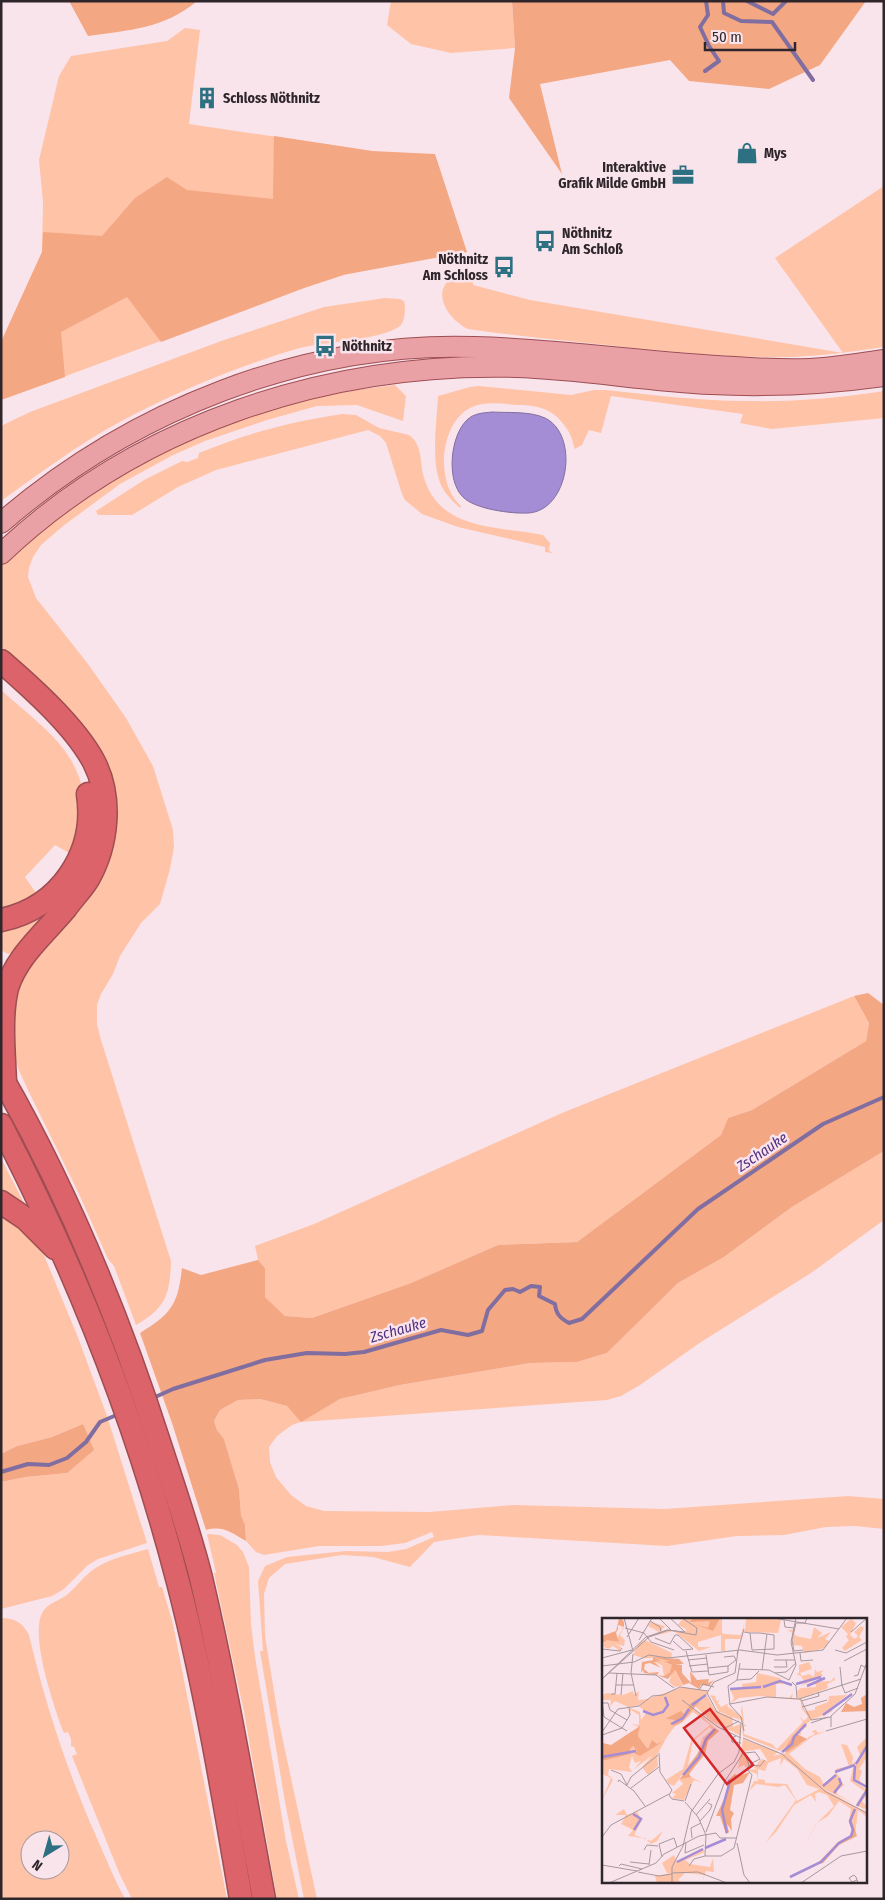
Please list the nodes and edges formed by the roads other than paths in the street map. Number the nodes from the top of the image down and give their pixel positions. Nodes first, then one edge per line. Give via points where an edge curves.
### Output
1 (884, 360) edge
2 (884, 376) edge
3 (1, 523) edge
4 (1, 554) edge
5 (1, 661) edge
6 (1, 681) edge
7 (1, 920) edge
8 (3, 1080) edge
9 (1, 1124) edge
10 (1, 1202) edge
11 (65, 1258) junction
12 (241, 1899) edge
13 (264, 1899) edge

1 - 3 main road via 822,368 760,368 680,365 456,346 345,356 257,379 160,418 74,468
2 - 4 main road via 788,386 712,384 481,367 352,380 252,405 168,438 98,478
5 - 8 highway via 29,685 82,743 94,763 104,795 105,826 99,853 88,879 16,967 7,990
6 - 7 highway via 44,721 76,758 90,808 86,843 68,880 54,895 24,914
8 - 13 highway via 53,1176 97,1272 140,1383 177,1495 200,1576 232,1721
9 - 11 highway
10 - 11 highway via 26,1219
11 - 12 highway via 122,1399 178,1582 209,1723

